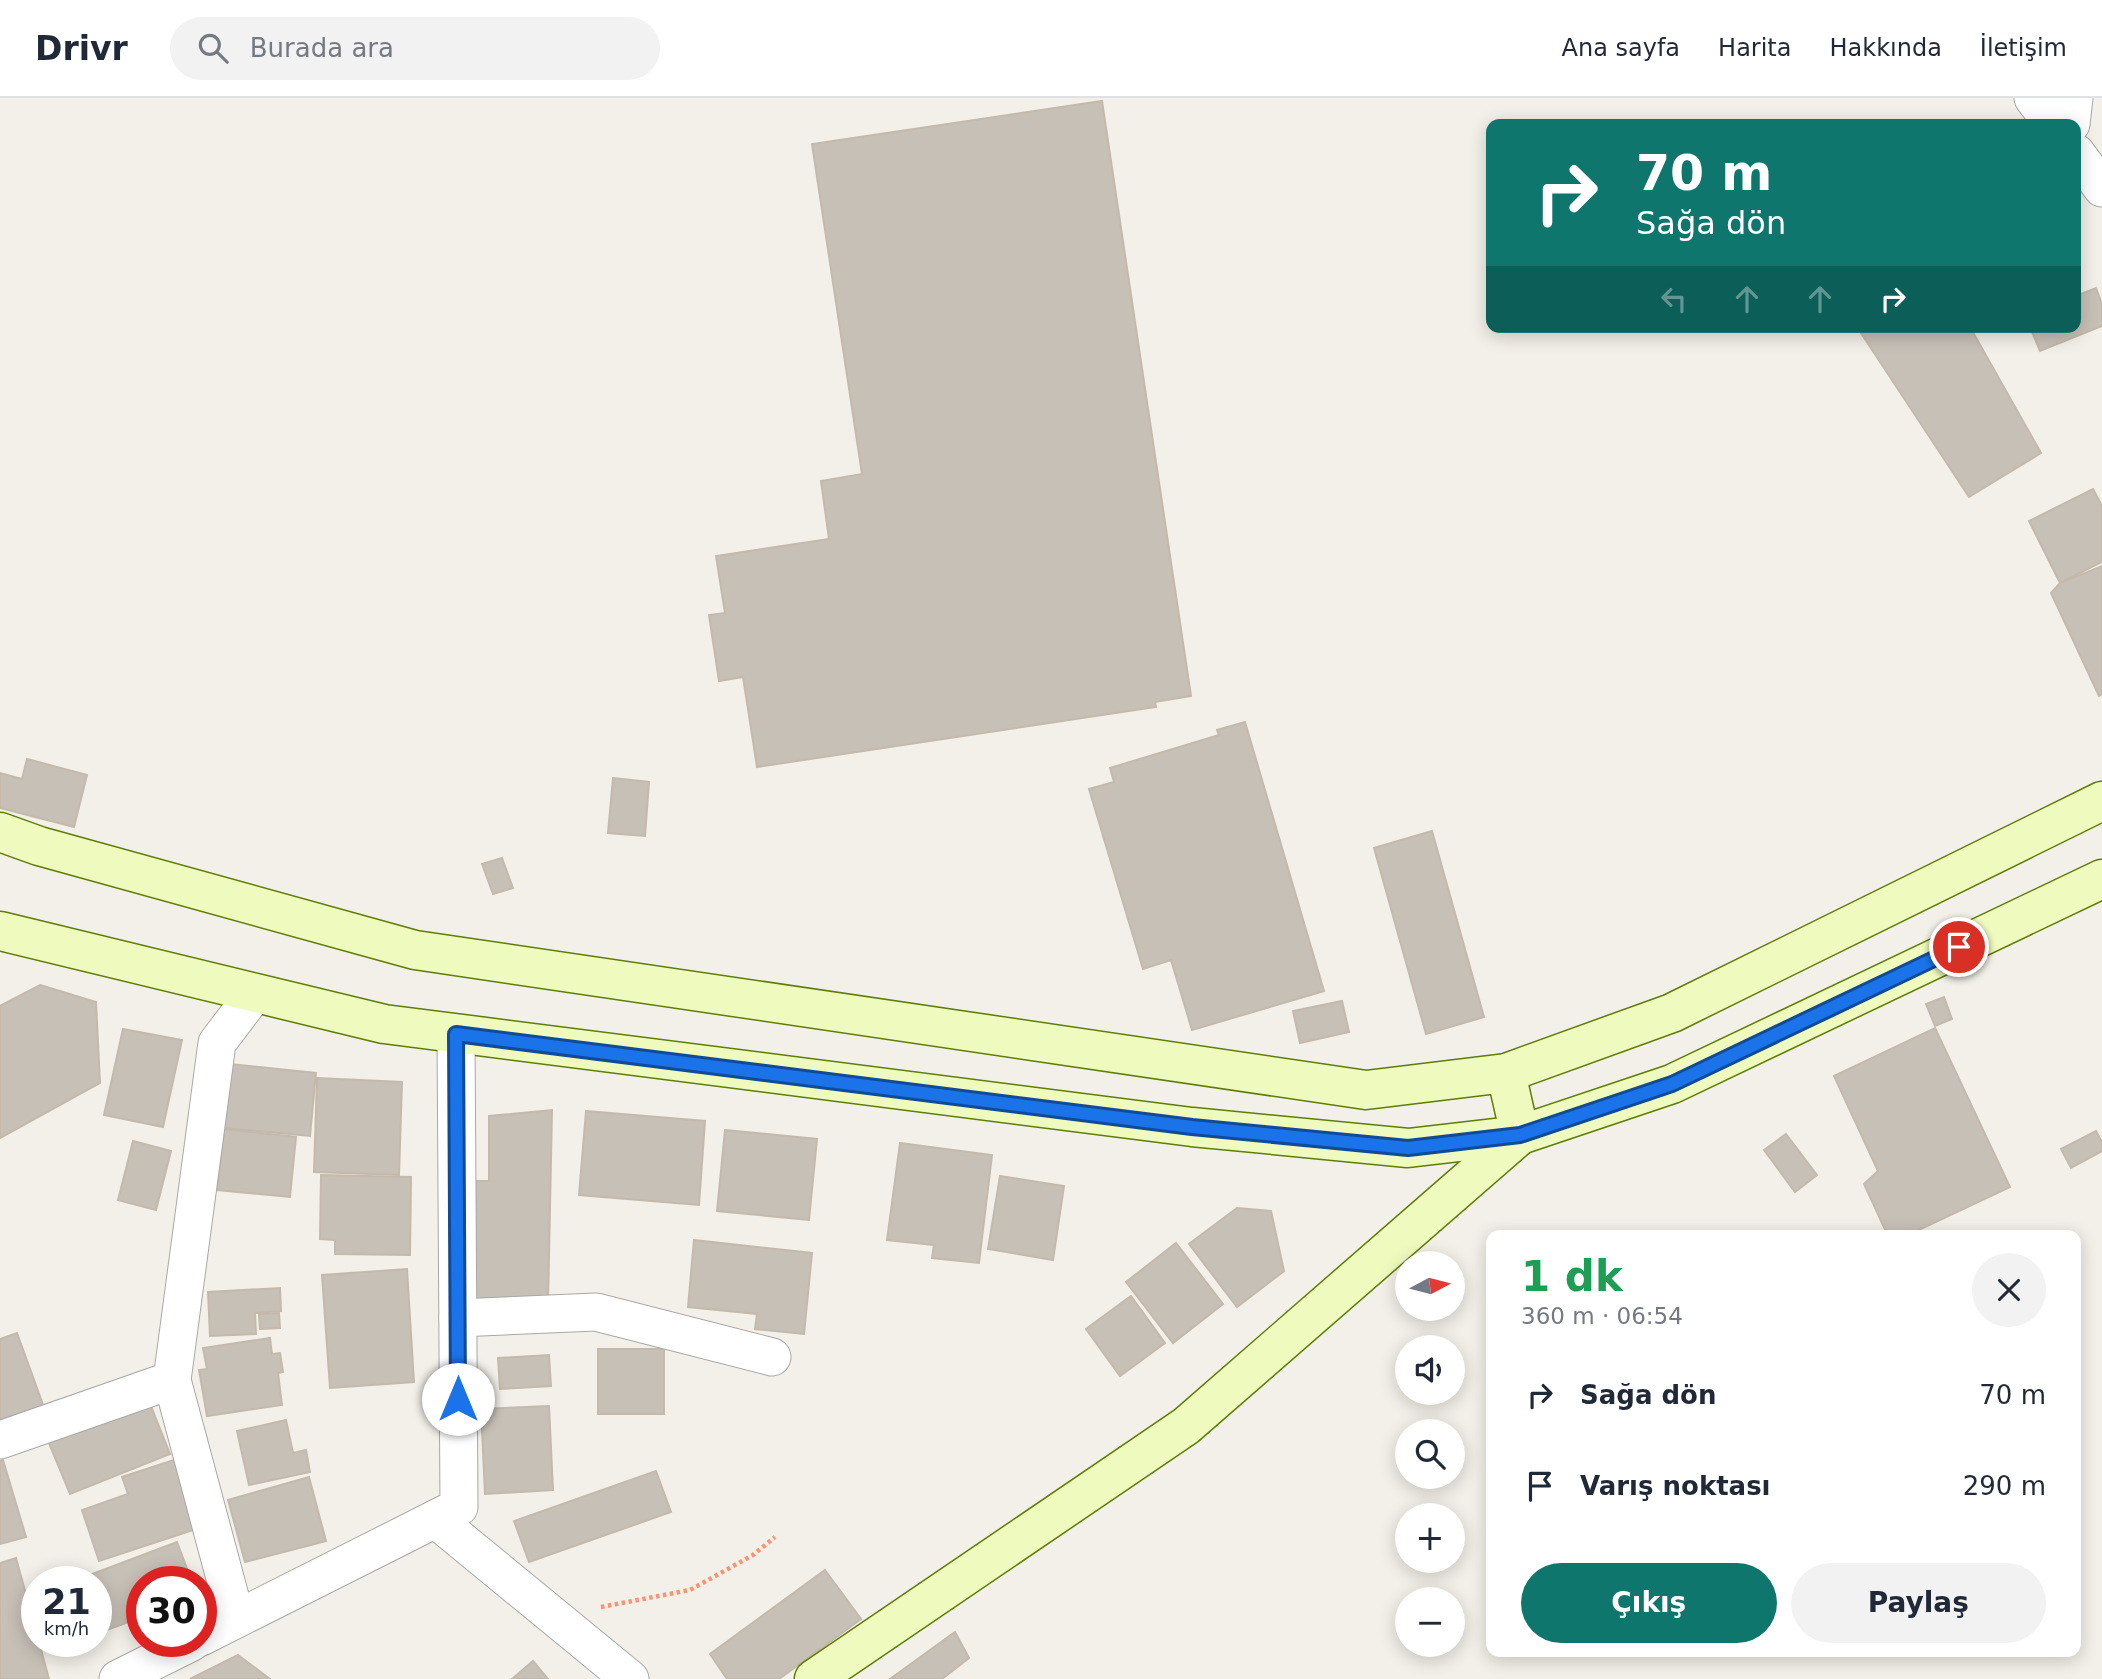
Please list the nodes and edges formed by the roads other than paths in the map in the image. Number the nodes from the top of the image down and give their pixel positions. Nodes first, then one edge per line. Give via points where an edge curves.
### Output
1 (2033, 98) edge
2 (2074, 98) edge
3 (2049, 119) edge
4 (2072, 119) edge
5 (2081, 160) edge
6 (2102, 188) edge
7 (2102, 801) edge
8 (0, 832) edge
9 (2102, 879) edge
10 (0, 930) edge
11 (255, 993) junction
12 (456, 1034) junction
13 (1506, 1073) junction
14 (1520, 1135) junction
15 (458, 1318) junction
16 (772, 1357) dead end
17 (172, 1380) junction
18 (0, 1440) edge
19 (435, 1519) junction
20 (236, 1619) junction
21 (217, 1629) edge
22 (162, 1657) edge
23 (118, 1679) edge
24 (630, 1679) edge
25 (814, 1679) edge

1 - 3 street
2 - 4 street
5 - 6 street
7 - 13 main road via 1672,1013
8 - 13 main road via 415,950 1366,1090
9 - 14 main road via 1672,1084
10 - 11 main road
11 - 12 main road via 384,1024
11 - 17 street via 217,1043
12 - 14 main road via 1192,1127 1395,1147
12 - 15 street
13 - 14 main road
14 - 25 main road via 1186,1426
15 - 16 street via 596,1312
15 - 19 street via 458,1507
17 - 18 street
17 - 20 street
19 - 20 street
19 - 24 street
20 - 21 street
22 - 23 street

